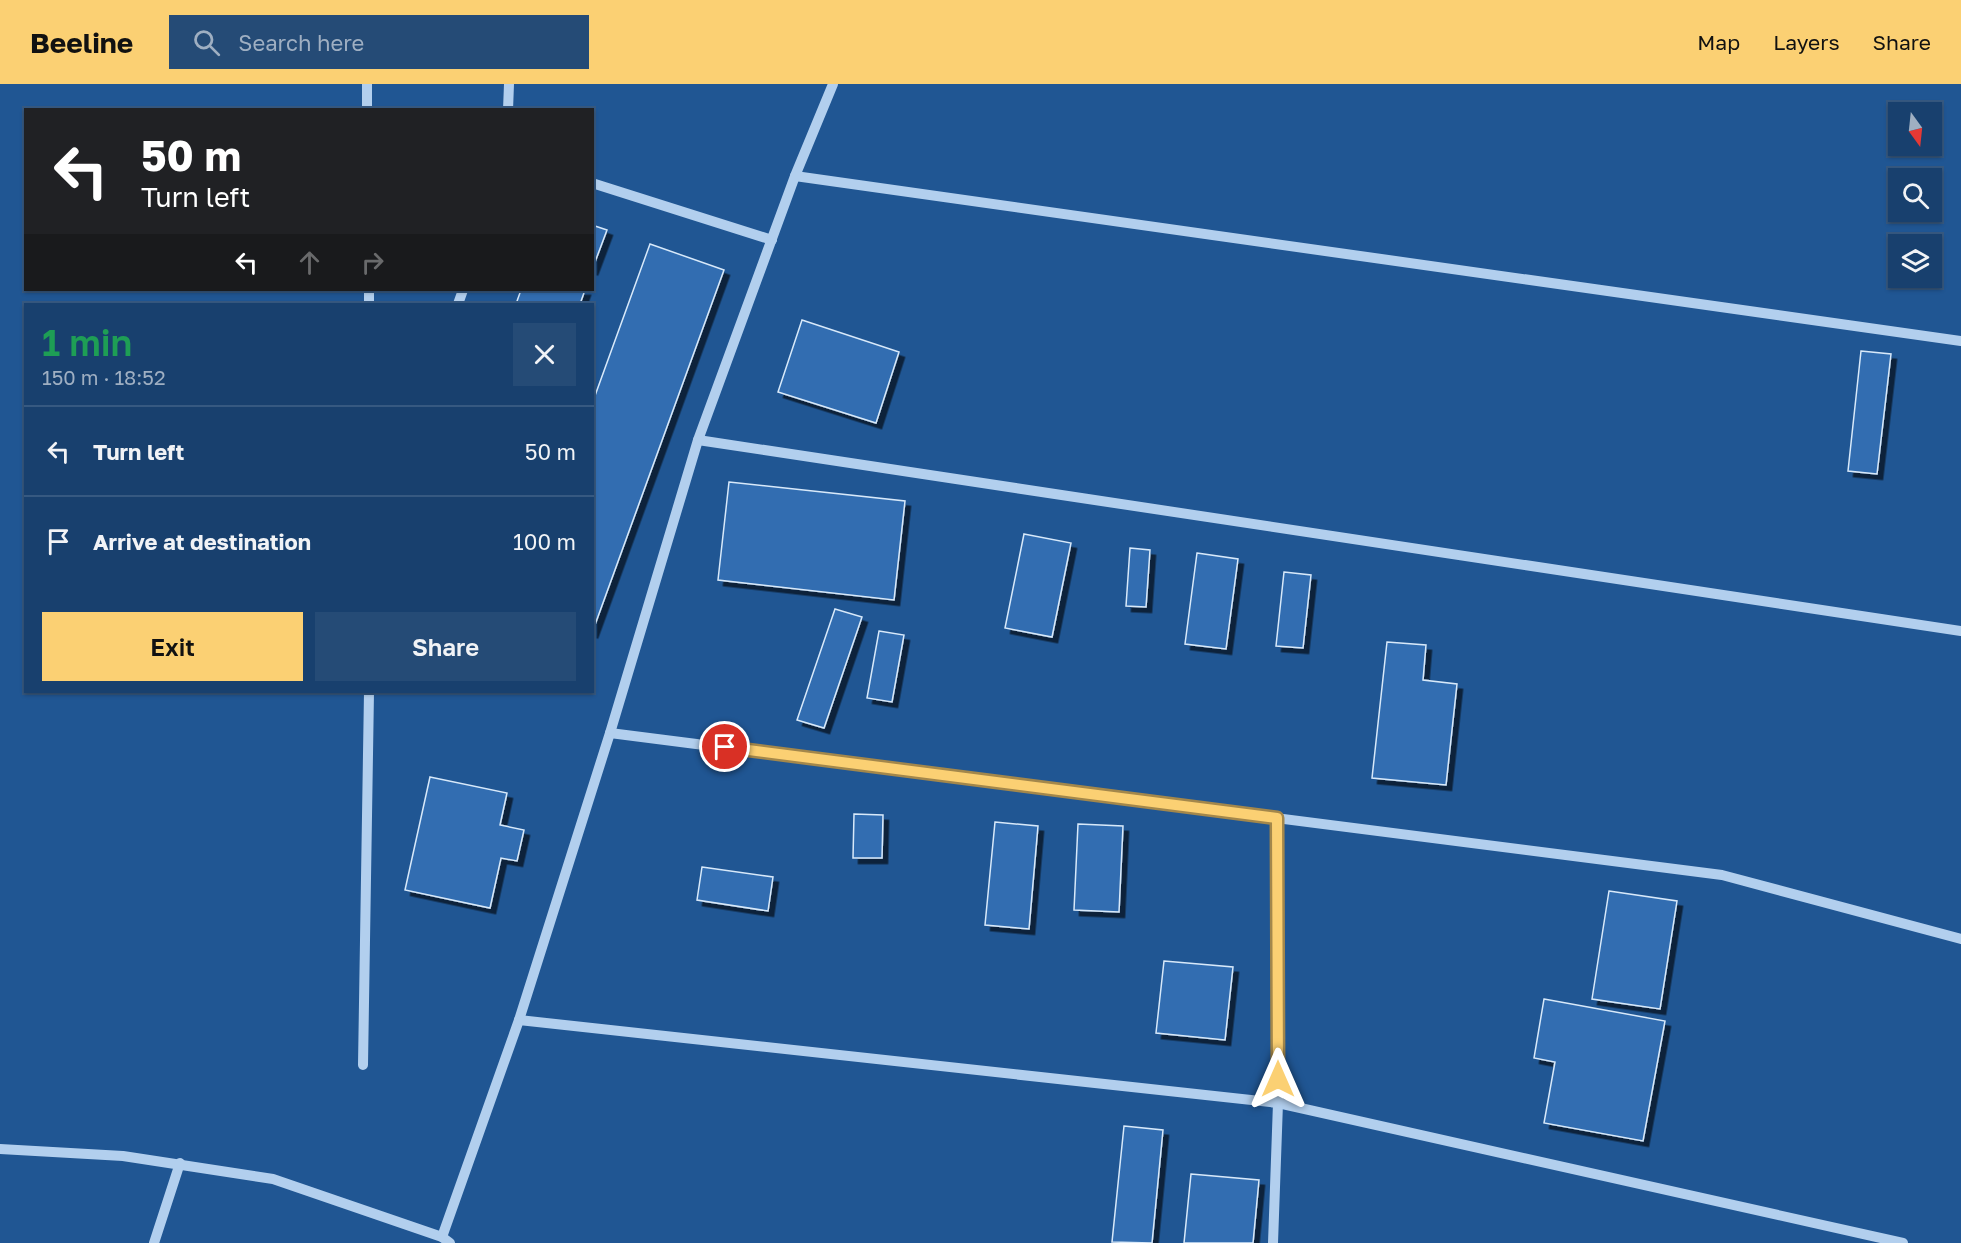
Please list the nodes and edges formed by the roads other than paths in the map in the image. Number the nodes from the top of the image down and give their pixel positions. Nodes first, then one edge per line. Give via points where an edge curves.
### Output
1 (367, 84) edge
2 (509, 84) edge
3 (833, 84) edge
4 (367, 108) edge
5 (508, 108) edge
6 (795, 176) junction
7 (594, 184) edge
8 (772, 240) junction
9 (1961, 341) edge
10 (698, 440) junction
11 (1961, 631) edge
12 (369, 693) edge
13 (610, 733) junction
14 (1277, 818) junction
15 (1961, 939) edge
16 (519, 1020) junction
17 (363, 1065) dead end
18 (1278, 1102) junction
19 (0, 1149) edge
20 (180, 1163) junction
21 (446, 1240) edge
22 (154, 1243) edge
23 (1273, 1243) edge
24 (1904, 1243) edge

1 - 4 street
2 - 5 street
3 - 6 street
6 - 8 street
6 - 9 street
7 - 8 street
8 - 10 street
10 - 11 street
10 - 13 street
12 - 17 street
13 - 14 street
13 - 16 street
14 - 15 street via 1722,875
14 - 18 street
16 - 18 street
16 - 21 street
18 - 23 street
18 - 24 street
19 - 20 street
20 - 21 street via 273,1179
20 - 22 street

